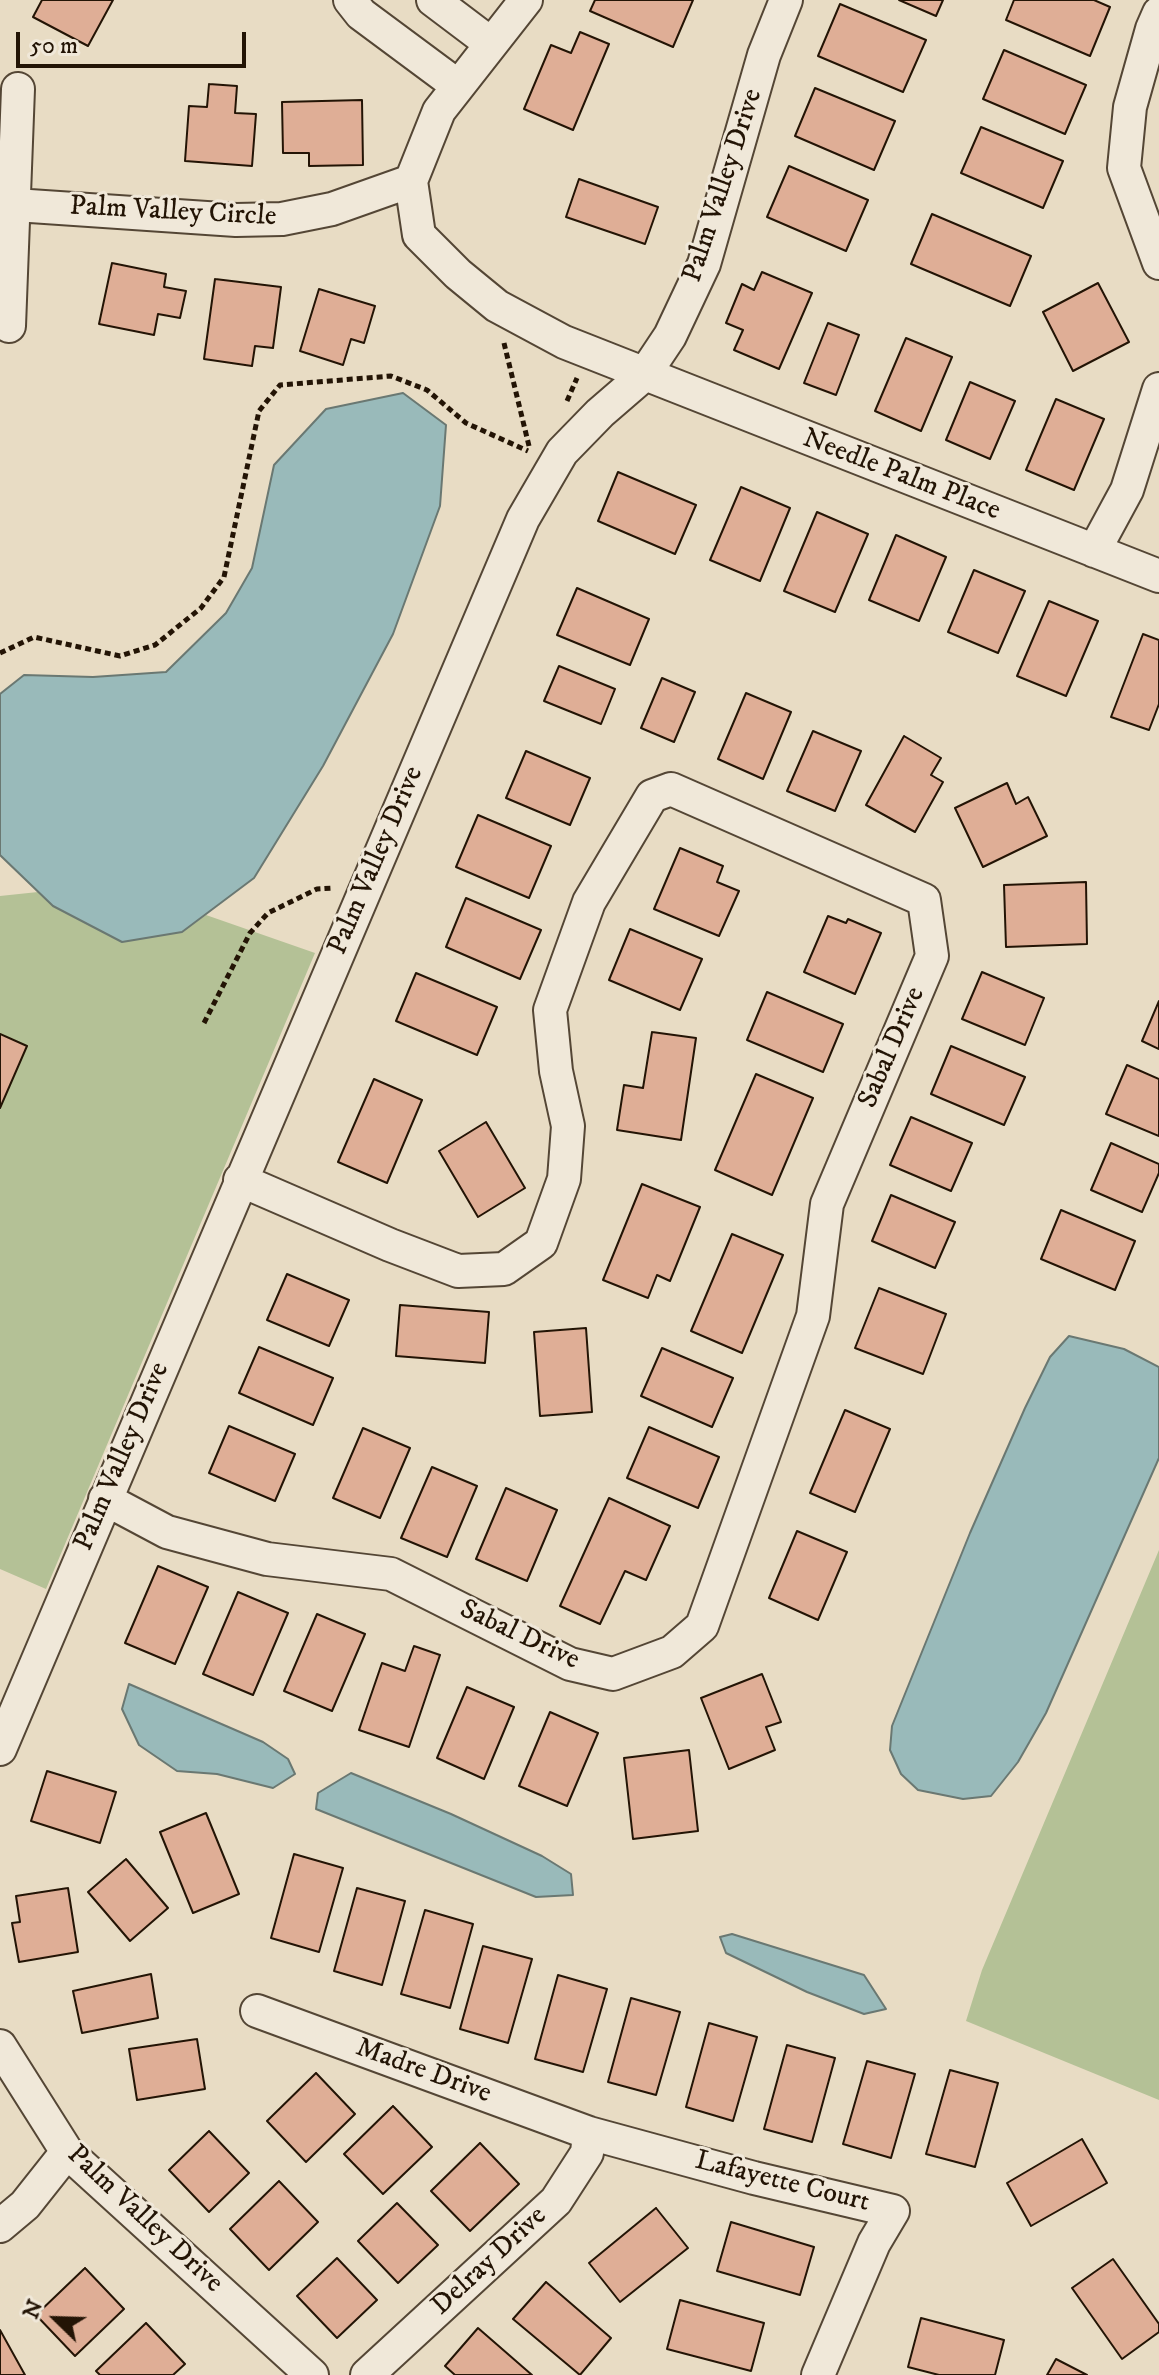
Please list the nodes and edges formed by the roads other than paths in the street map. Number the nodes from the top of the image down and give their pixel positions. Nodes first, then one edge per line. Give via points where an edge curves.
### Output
1 (350, 0) edge
2 (433, 0) edge
3 (526, 0) edge
4 (786, 0) edge
5 (1159, 13) edge
6 (490, 43) junction
7 (458, 86) junction
8 (18, 89) dead end
9 (411, 181) junction
10 (7, 204) edge
11 (1159, 263) edge
12 (9, 326) dead end
13 (644, 375) junction
14 (1159, 389) edge
15 (1094, 551) junction
16 (1159, 576) edge
17 (240, 1180) junction
18 (105, 1499) junction
19 (0, 1749) edge
20 (257, 2011) dead end
21 (0, 2046) edge
22 (589, 2133) junction
23 (67, 2152) junction
24 (0, 2226) edge
25 (312, 2375) edge
26 (367, 2375) edge
27 (818, 2375) edge

1 - 7 street via 361,14
2 - 6 street
3 - 6 street
4 - 13 street, Palm Valley Drive via 764,55 704,264 670,336
5 - 11 street via 1130,107 1124,168
6 - 7 street
7 - 9 street via 439,111
8 - 10 street
9 - 10 street, Palm Valley Circle via 332,209 282,219
9 - 13 street, Needle Palm Place via 419,235 458,274 497,306 564,342
10 - 12 street
13 - 15 street, Needle Palm Place
13 - 17 street, Palm Valley Drive via 562,452 523,519
14 - 15 street via 1127,490
15 - 16 street, Needle Palm Place
17 - 18 street, Palm Valley Drive
17 - 18 street, Sabal Drive via 458,1271 504,1269 541,1243 564,1179 568,1126 550,1010 589,902 652,796 671,789 924,900 932,956 827,1204 813,1316 702,1626 672,1652 613,1674 570,1664 391,1574 267,1559 167,1532
18 - 19 street, Palm Valley Drive
20 - 22 street, Madre Drive
21 - 23 street, Palm Valley Drive
22 - 26 street, Delray Drive via 587,2153 556,2201
22 - 27 street, Lafayette Court via 893,2211
23 - 24 street via 25,2205
23 - 25 street, Palm Valley Drive

